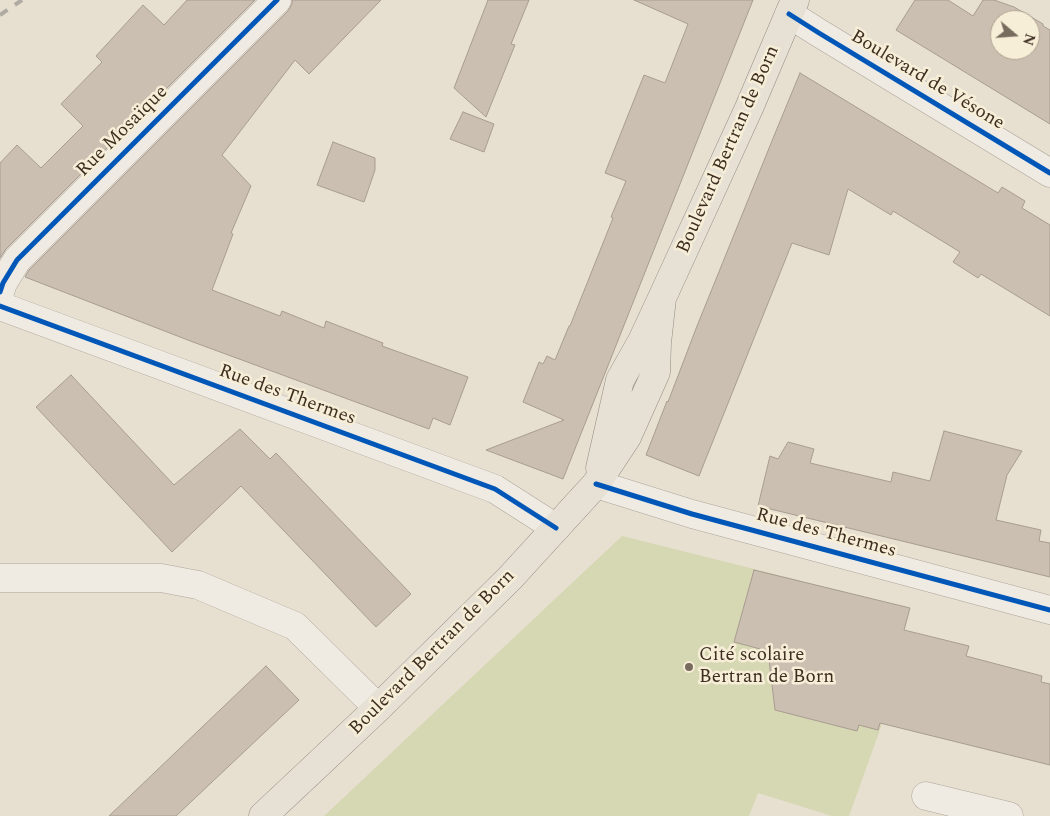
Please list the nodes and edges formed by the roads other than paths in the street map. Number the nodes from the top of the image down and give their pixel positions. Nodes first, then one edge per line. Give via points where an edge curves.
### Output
1 (276, 0) edge
2 (792, 7) edge
3 (1050, 173) edge
4 (0, 292) edge
5 (0, 306) edge
6 (596, 484) junction
7 (556, 528) junction
8 (0, 578) edge
9 (1050, 610) edge
10 (378, 708) junction
11 (926, 796) dead end
12 (263, 816) edge
13 (1009, 816) edge

1 - 4 street, Rue Mosaïque via 17,260
2 - 3 street, Boulevard de Vésone via 819,33
2 - 6 main road, Boulevard Bertran de Born via 662,298 620,380
5 - 7 street, Rue des Thermes via 495,488
6 - 7 main road, Boulevard Bertran de Born
6 - 9 street, Rue des Thermes via 692,514
7 - 10 main road, Boulevard Bertran de Born
8 - 10 street via 161,578 198,585 295,626
10 - 12 main road, Boulevard Bertran de Born
11 - 13 street

